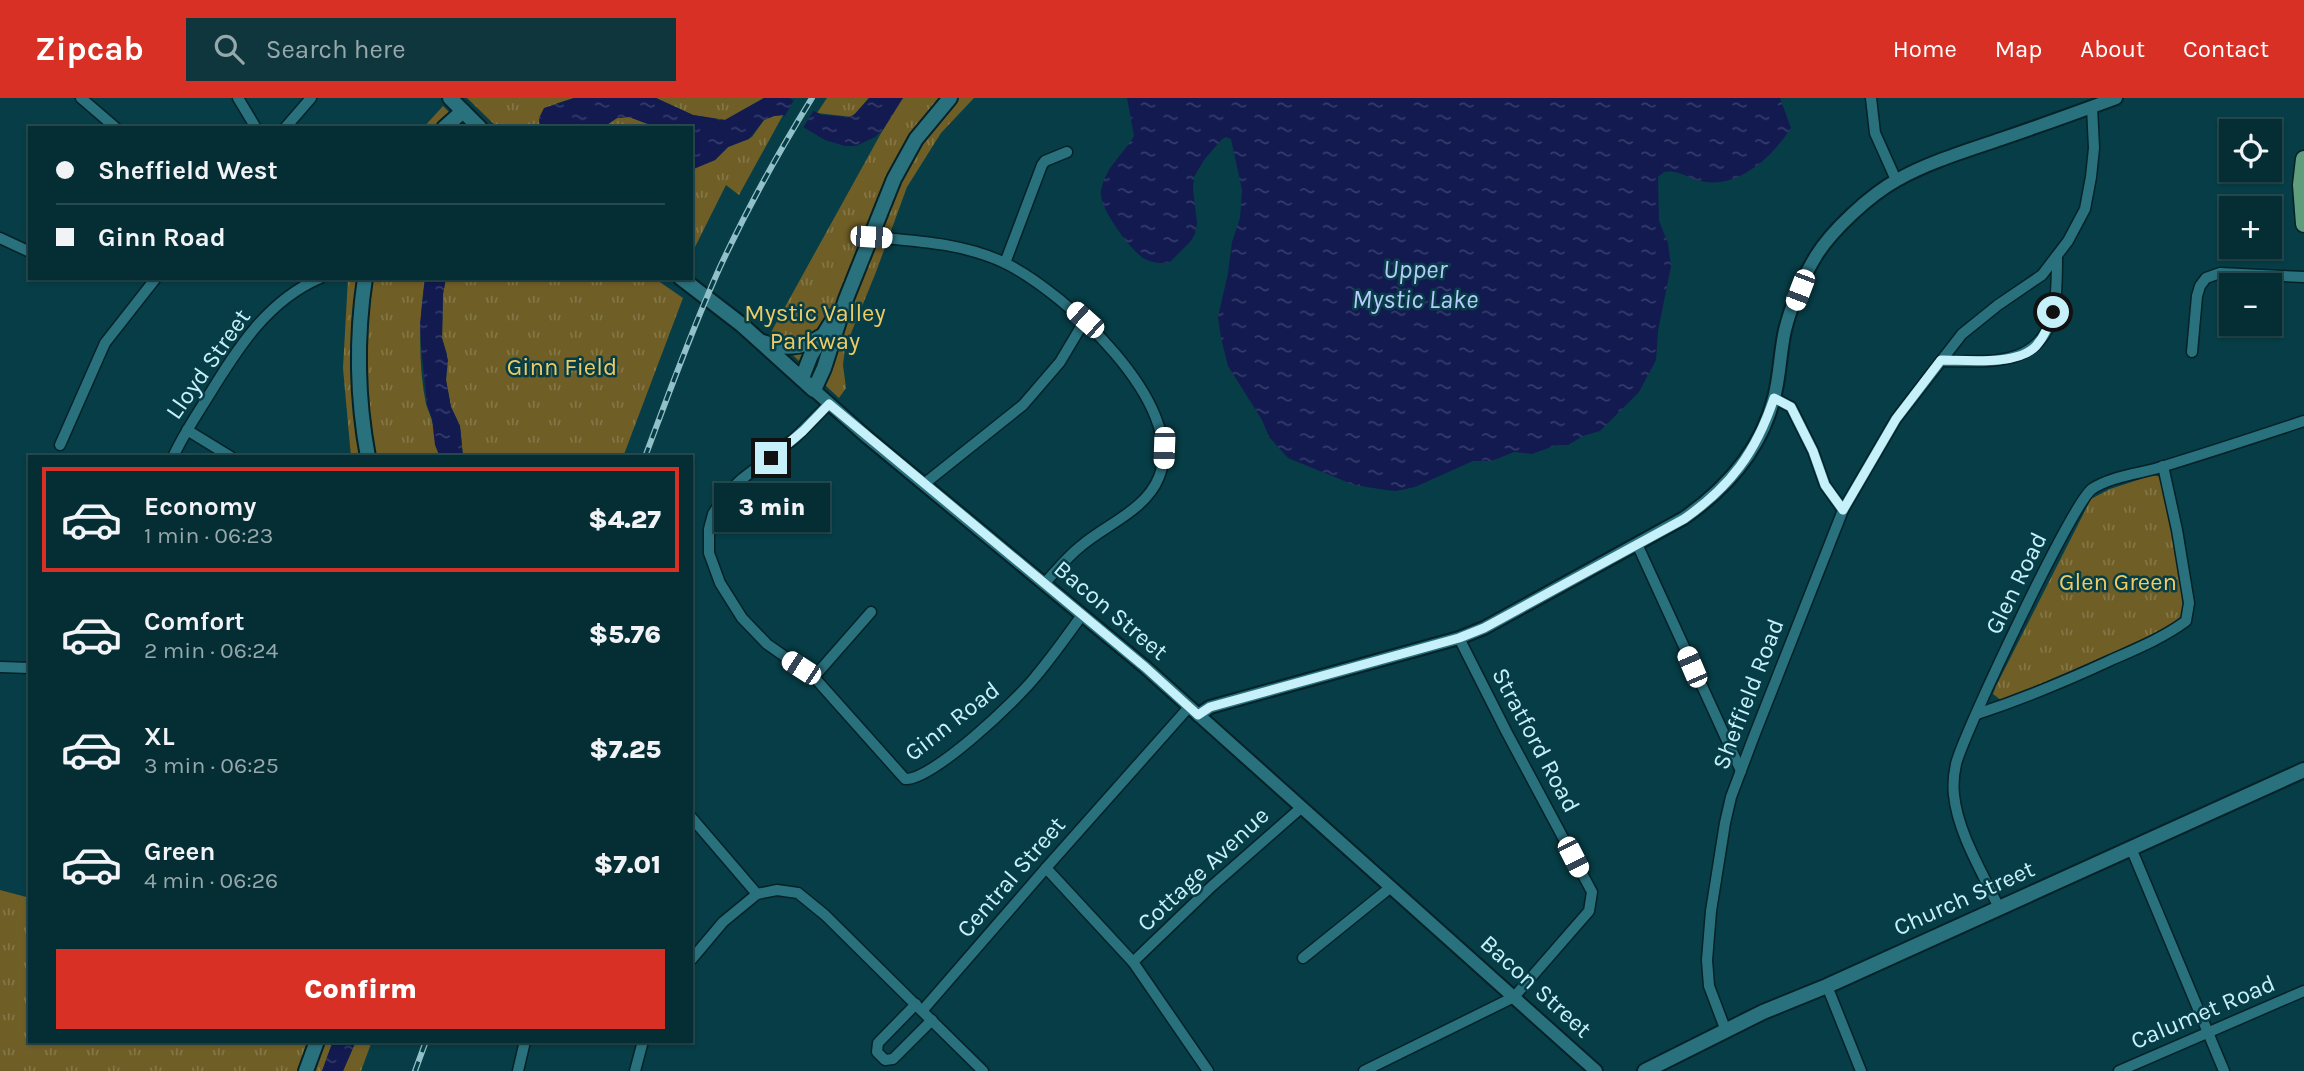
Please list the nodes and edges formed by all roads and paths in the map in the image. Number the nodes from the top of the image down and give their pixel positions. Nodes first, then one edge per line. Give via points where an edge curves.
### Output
1 (81, 98) edge
2 (238, 98) edge
3 (311, 98) edge
4 (450, 98) edge
5 (950, 98) edge
6 (1871, 98) edge
7 (2116, 98) edge
8 (2092, 107) junction
9 (463, 111) junction
10 (114, 126) edge
11 (255, 126) edge
12 (287, 126) edge
13 (446, 126) edge
14 (478, 126) edge
15 (1067, 152) dead end
16 (2304, 159) edge
17 (1896, 180) junction
18 (2304, 224) edge
19 (871, 237) junction
20 (0, 239) edge
21 (28, 251) edge
22 (2057, 256) junction
23 (1005, 263) junction
24 (2304, 276) edge
25 (154, 280) edge
26 (316, 280) edge
27 (365, 280) edge
28 (684, 280) edge
29 (846, 299) junction
30 (1085, 320) junction
31 (824, 334) junction
32 (760, 340) junction
33 (2192, 352) dead end
34 (1941, 360) junction
35 (802, 378) junction
36 (814, 390) junction
37 (1774, 398) junction
38 (829, 404) junction
39 (2304, 421) edge
40 (187, 430) junction
41 (60, 445) dead end
42 (174, 455) edge
43 (228, 455) edge
44 (368, 455) edge
45 (2163, 467) junction
46 (924, 484) junction
47 (1843, 510) junction
48 (1637, 544) junction
49 (1044, 583) junction
50 (871, 612) dead end
51 (1082, 615) junction
52 (1459, 638) junction
53 (0, 667) edge
54 (28, 668) edge
55 (814, 677) junction
56 (1194, 711) junction
57 (1977, 714) junction
58 (2304, 770) edge
59 (1741, 771) junction
60 (1302, 807) junction
61 (693, 819) edge
62 (2131, 848) junction
63 (1046, 867) junction
64 (1391, 887) junction
65 (757, 894) junction
66 (1999, 908) junction
67 (693, 958) edge
68 (1303, 958) dead end
69 (1133, 962) junction
70 (1827, 986) junction
71 (2304, 991) edge
72 (1514, 997) junction
73 (919, 1007) junction
74 (932, 1020) junction
75 (1726, 1031) junction
76 (2208, 1032) junction
77 (316, 1043) edge
78 (525, 1043) edge
79 (642, 1043) edge
80 (518, 1070) edge
81 (306, 1071) edge
82 (635, 1071) edge
83 (983, 1071) edge
84 (1208, 1071) edge
85 (1364, 1071) edge
86 (1596, 1071) edge
87 (1645, 1071) edge
88 (1861, 1071) edge
89 (2119, 1071) edge
90 (2224, 1071) edge

1 - 10 street
2 - 11 street
3 - 12 street
4 - 9 main road
5 - 19 main road via 902,163
6 - 17 street via 1875,132
7 - 8 street
8 - 17 street
8 - 22 street, Sheffield Road via 2094,148 2085,209
9 - 13 main road
9 - 14 main road
15 - 23 street via 1042,165
16 - 18 highway
17 - 37 street via 1846,221 1816,256 1785,330
19 - 23 street via 929,241
19 - 29 main road
20 - 21 street
22 - 34 street, Sheffield Road via 2042,275 1962,334
22 - 34 street via 2053,312 2034,348 2009,359
23 - 30 street via 1051,291
24 - 33 street via 2220,273 2206,278 2197,296
25 - 41 street via 104,343
26 - 40 street, Lloyd Street via 292,293 261,321
27 - 44 main road via 358,361
28 - 32 main road, Bacon Street
29 - 31 main road
29 - 36 main road
30 - 46 street via 1060,362 1023,405
30 - 49 street via 1122,363 1155,415 1163,465 1159,479 1136,507 1080,546
31 - 32 main road via 795,346
31 - 35 main road
32 - 35 main road, Bacon Street
34 - 47 street, Sheffield Road via 1896,419
35 - 36 main road, Bacon Street
36 - 38 street, Bacon Street
37 - 47 street via 1791,407 1825,485
37 - 48 street via 1754,448 1734,475 1684,519
38 - 46 street, Bacon Street
38 - 55 street, Ginn Road via 730,490 713,514 709,529 714,568 736,609 767,644
39 - 45 street, Glen Road
40 - 42 street, Lloyd Street
40 - 43 street
45 - 57 street, Glen Road via 2089,490 2069,522
45 - 57 street via 2189,603 2186,621 2167,635
46 - 49 street, Bacon Street
47 - 59 street, Sheffield Road
48 - 52 street
48 - 59 street
49 - 51 street, Bacon Street
50 - 55 street
51 - 55 street, Ginn Road via 1035,678 1001,714 915,779 901,775
51 - 56 street, Bacon Street
52 - 56 street
52 - 72 street, Stratford Road via 1592,892 1589,911
53 - 54 street
56 - 60 street, Bacon Street
56 - 63 street, Central Street
57 - 66 street, Glen Road via 1956,765 1954,795 1963,830
58 - 62 main road, Church Street
59 - 75 street, Sheffield Road via 1725,823 1707,960 1709,986
60 - 64 street, Bacon Street
60 - 69 street, Cottage Avenue
61 - 65 street
62 - 66 main road, Church Street
62 - 76 street
63 - 69 street
63 - 73 street, Central Street
64 - 68 street
64 - 72 street, Bacon Street
65 - 67 street via 723,922
65 - 73 street via 777,890 798,893
66 - 70 main road, Church Street
69 - 84 street
70 - 75 main road, Church Street
70 - 88 street
71 - 76 street, Calumet Road
72 - 85 street
72 - 86 street, Bacon Street
73 - 74 street
73 - 74 street, Central Street via 878,1043 880,1057 893,1059
74 - 83 street
75 - 87 main road, Church Street
76 - 89 street, Calumet Road
76 - 90 street
77 - 81 main road
78 - 80 street
79 - 82 street

